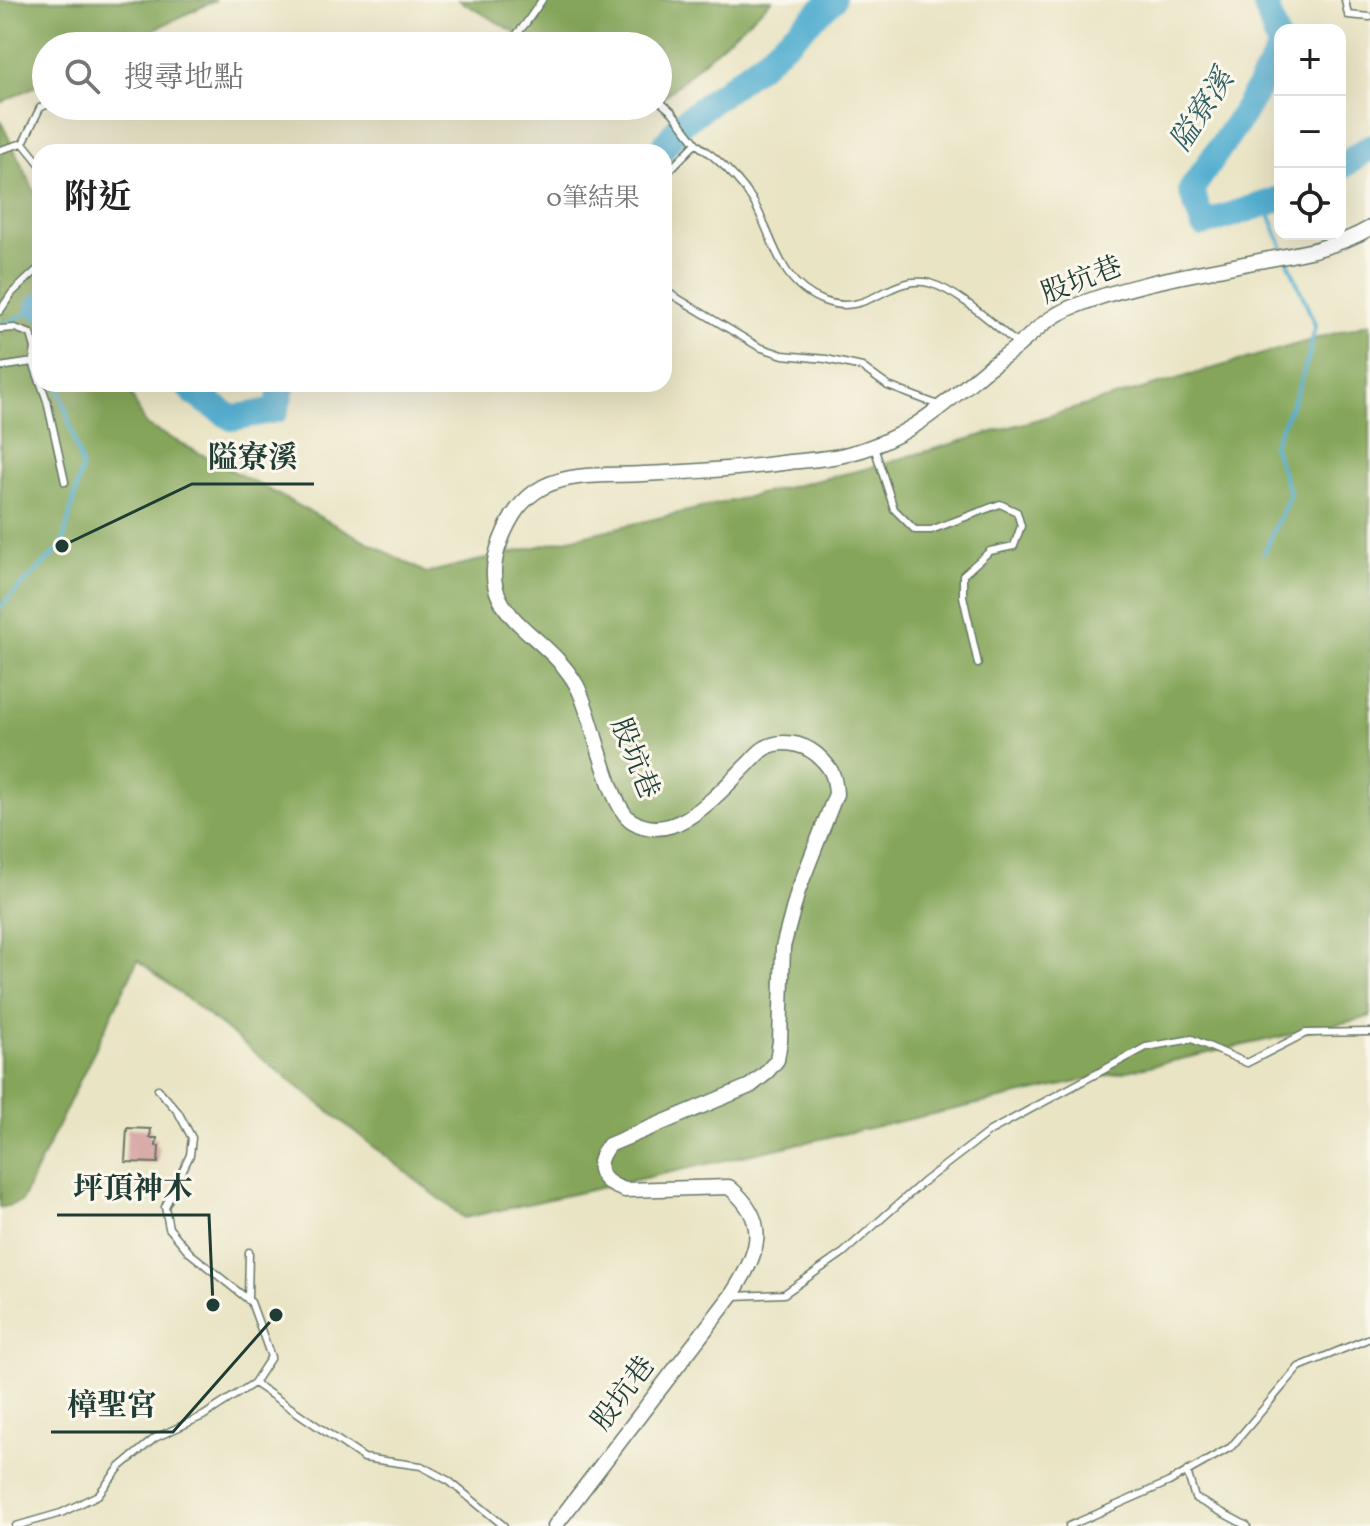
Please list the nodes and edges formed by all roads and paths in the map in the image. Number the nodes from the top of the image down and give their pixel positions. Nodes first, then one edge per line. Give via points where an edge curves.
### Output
1 (542, 0) edge
2 (1345, 0) edge
3 (1370, 17) edge
4 (519, 32) edge
5 (672, 112) edge
6 (34, 120) edge
7 (23, 143) junction
8 (696, 143) junction
9 (0, 150) edge
10 (32, 154) edge
11 (672, 168) edge
12 (1370, 228) edge
13 (32, 274) edge
14 (672, 295) edge
15 (0, 311) edge
16 (0, 329) edge
17 (32, 338) edge
18 (1019, 345) junction
19 (32, 362) edge
20 (0, 367) edge
21 (44, 392) edge
22 (942, 407) junction
23 (874, 447) junction
24 (65, 482) dead end
25 (978, 664) dead end
26 (1370, 1032) edge
27 (158, 1089) dead end
28 (249, 1252) dead end
29 (731, 1296) junction
30 (248, 1300) junction
31 (1370, 1338) edge
32 (254, 1383) junction
33 (1187, 1471) junction
34 (16, 1526) edge
35 (504, 1526) edge
36 (555, 1526) edge
37 (1069, 1526) edge
38 (1247, 1526) edge

1 - 4 lane
2 - 3 lane via 1348,15
5 - 8 lane
6 - 7 lane
7 - 9 lane
7 - 10 lane
8 - 11 lane
8 - 18 lane via 752,199 784,269 804,289 824,301 849,306 906,282 927,283 951,291
12 - 18 street, 股坑巷 via 1320,249 1117,292 1046,320
13 - 15 lane
14 - 22 lane via 759,347 862,367 888,386
16 - 17 lane via 15,328
18 - 22 street, 股坑巷
19 - 20 lane
21 - 24 lane
22 - 23 street, 股坑巷
23 - 25 lane via 894,509 915,530 931,530 1000,504 1017,512 1021,526 1014,546 990,551 963,575
23 - 29 street, 股坑巷 via 739,469 573,478 546,486 521,502 496,552 493,580 501,604 559,660 578,687 614,793 632,821 660,829 682,822 765,748 786,742 807,748 835,777 836,794 798,891 783,947 777,1060 750,1086 609,1145 598,1165 612,1186 625,1190 729,1187 742,1198 753,1215 757,1240 751,1265
26 - 29 lane via 1306,1033 1247,1063 1192,1039 1146,1047 990,1131 843,1253 784,1294
27 - 30 lane via 192,1138 190,1155 165,1207 169,1228 190,1253
28 - 30 lane
29 - 36 street, 股坑巷
30 - 32 lane via 271,1357
31 - 33 lane via 1299,1367 1231,1447
32 - 34 lane via 203,1416 155,1438 120,1467 98,1495
32 - 35 lane via 364,1458 421,1466 449,1481
33 - 37 lane
33 - 38 lane via 1195,1498

